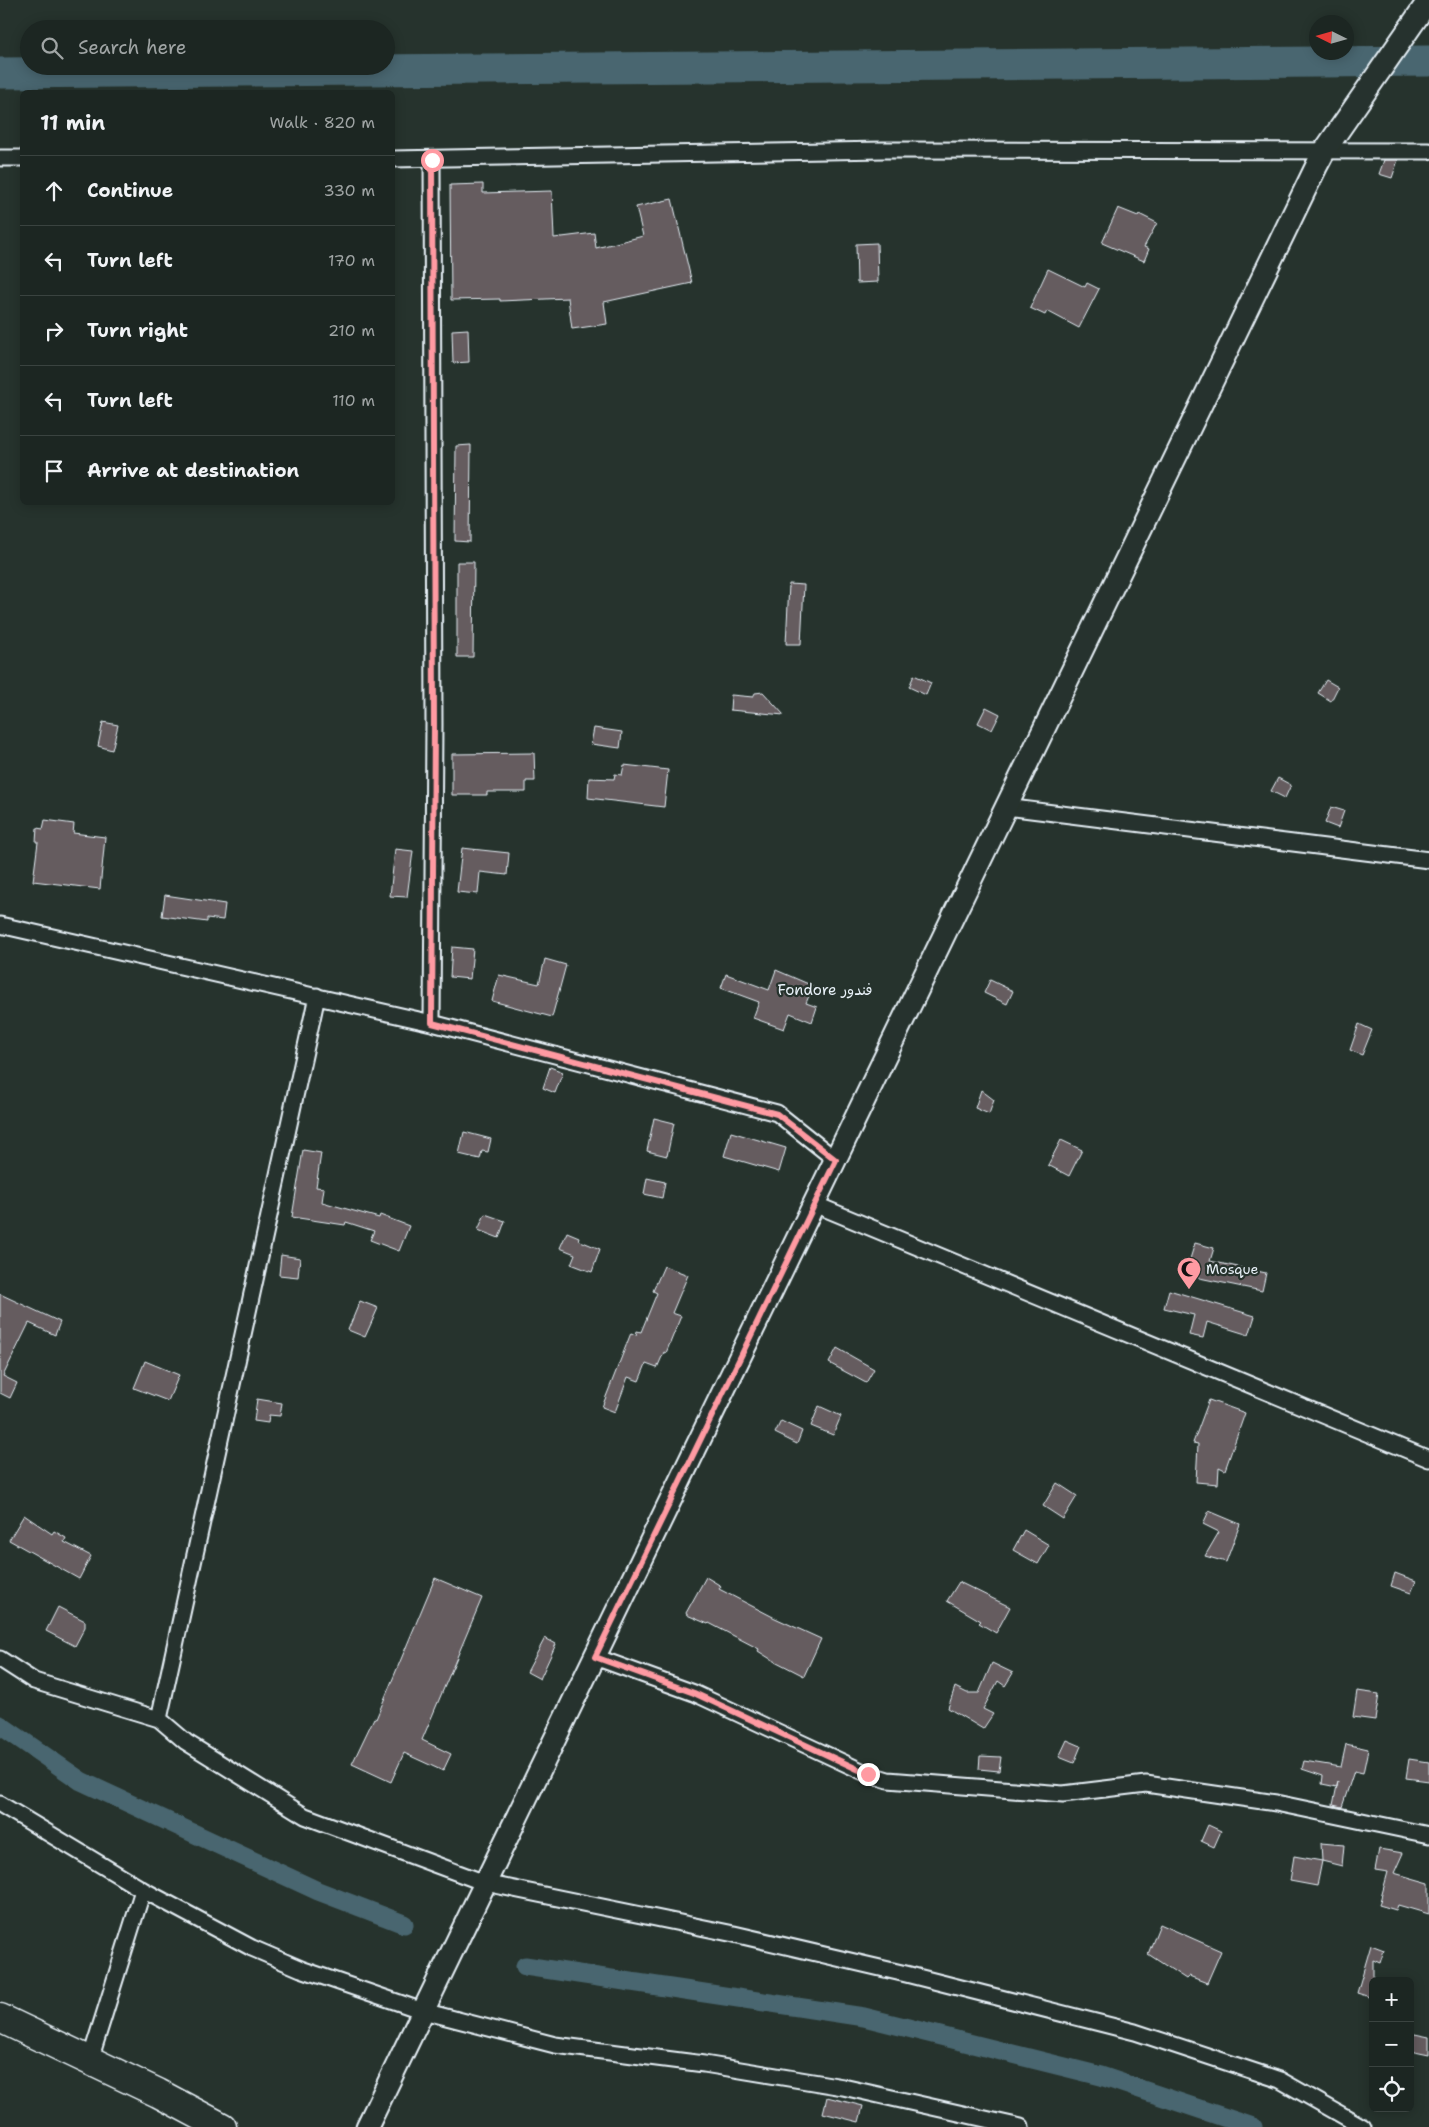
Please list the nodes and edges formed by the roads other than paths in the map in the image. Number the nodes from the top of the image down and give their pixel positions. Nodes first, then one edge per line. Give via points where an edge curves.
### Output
1 (1429, 0) edge
2 (1325, 150) junction
3 (1429, 151) edge
4 (0, 158) edge
5 (20, 158) edge
6 (395, 159) edge
7 (432, 160) junction
8 (1006, 807) junction
9 (1429, 860) edge
10 (0, 925) edge
11 (317, 996) junction
12 (432, 1023) junction
13 (836, 1160) junction
14 (814, 1204) junction
15 (1429, 1459) edge
16 (595, 1657) junction
17 (0, 1659) edge
18 (159, 1720) junction
19 (0, 1804) edge
20 (1429, 1835) edge
21 (486, 1883) junction
22 (142, 1890) junction
23 (424, 2011) junction
24 (0, 2018) edge
25 (90, 2060) junction
26 (220, 2126) edge
27 (367, 2127) edge
28 (1021, 2127) edge
29 (1363, 2127) edge

1 - 2 main road
2 - 3 street
2 - 7 street via 884,150
2 - 8 main road
4 - 5 street
6 - 7 street
7 - 12 street
8 - 9 street
8 - 13 main road
10 - 11 street
11 - 12 street
11 - 18 street
12 - 13 street via 777,1114
13 - 14 main road
14 - 15 street
14 - 16 main road
16 - 20 street via 694,1693 868,1774 888,1780 1063,1794 1146,1784 1267,1802
16 - 21 main road
17 - 18 street via 34,1682
18 - 21 street via 186,1742 305,1816
19 - 22 street
21 - 23 main road
21 - 29 street via 734,1934 1135,2032 1280,2080
22 - 23 street via 293,1966
22 - 25 street
23 - 27 main road
23 - 28 street via 555,2045 704,2064 842,2087
24 - 25 highway
25 - 26 highway

